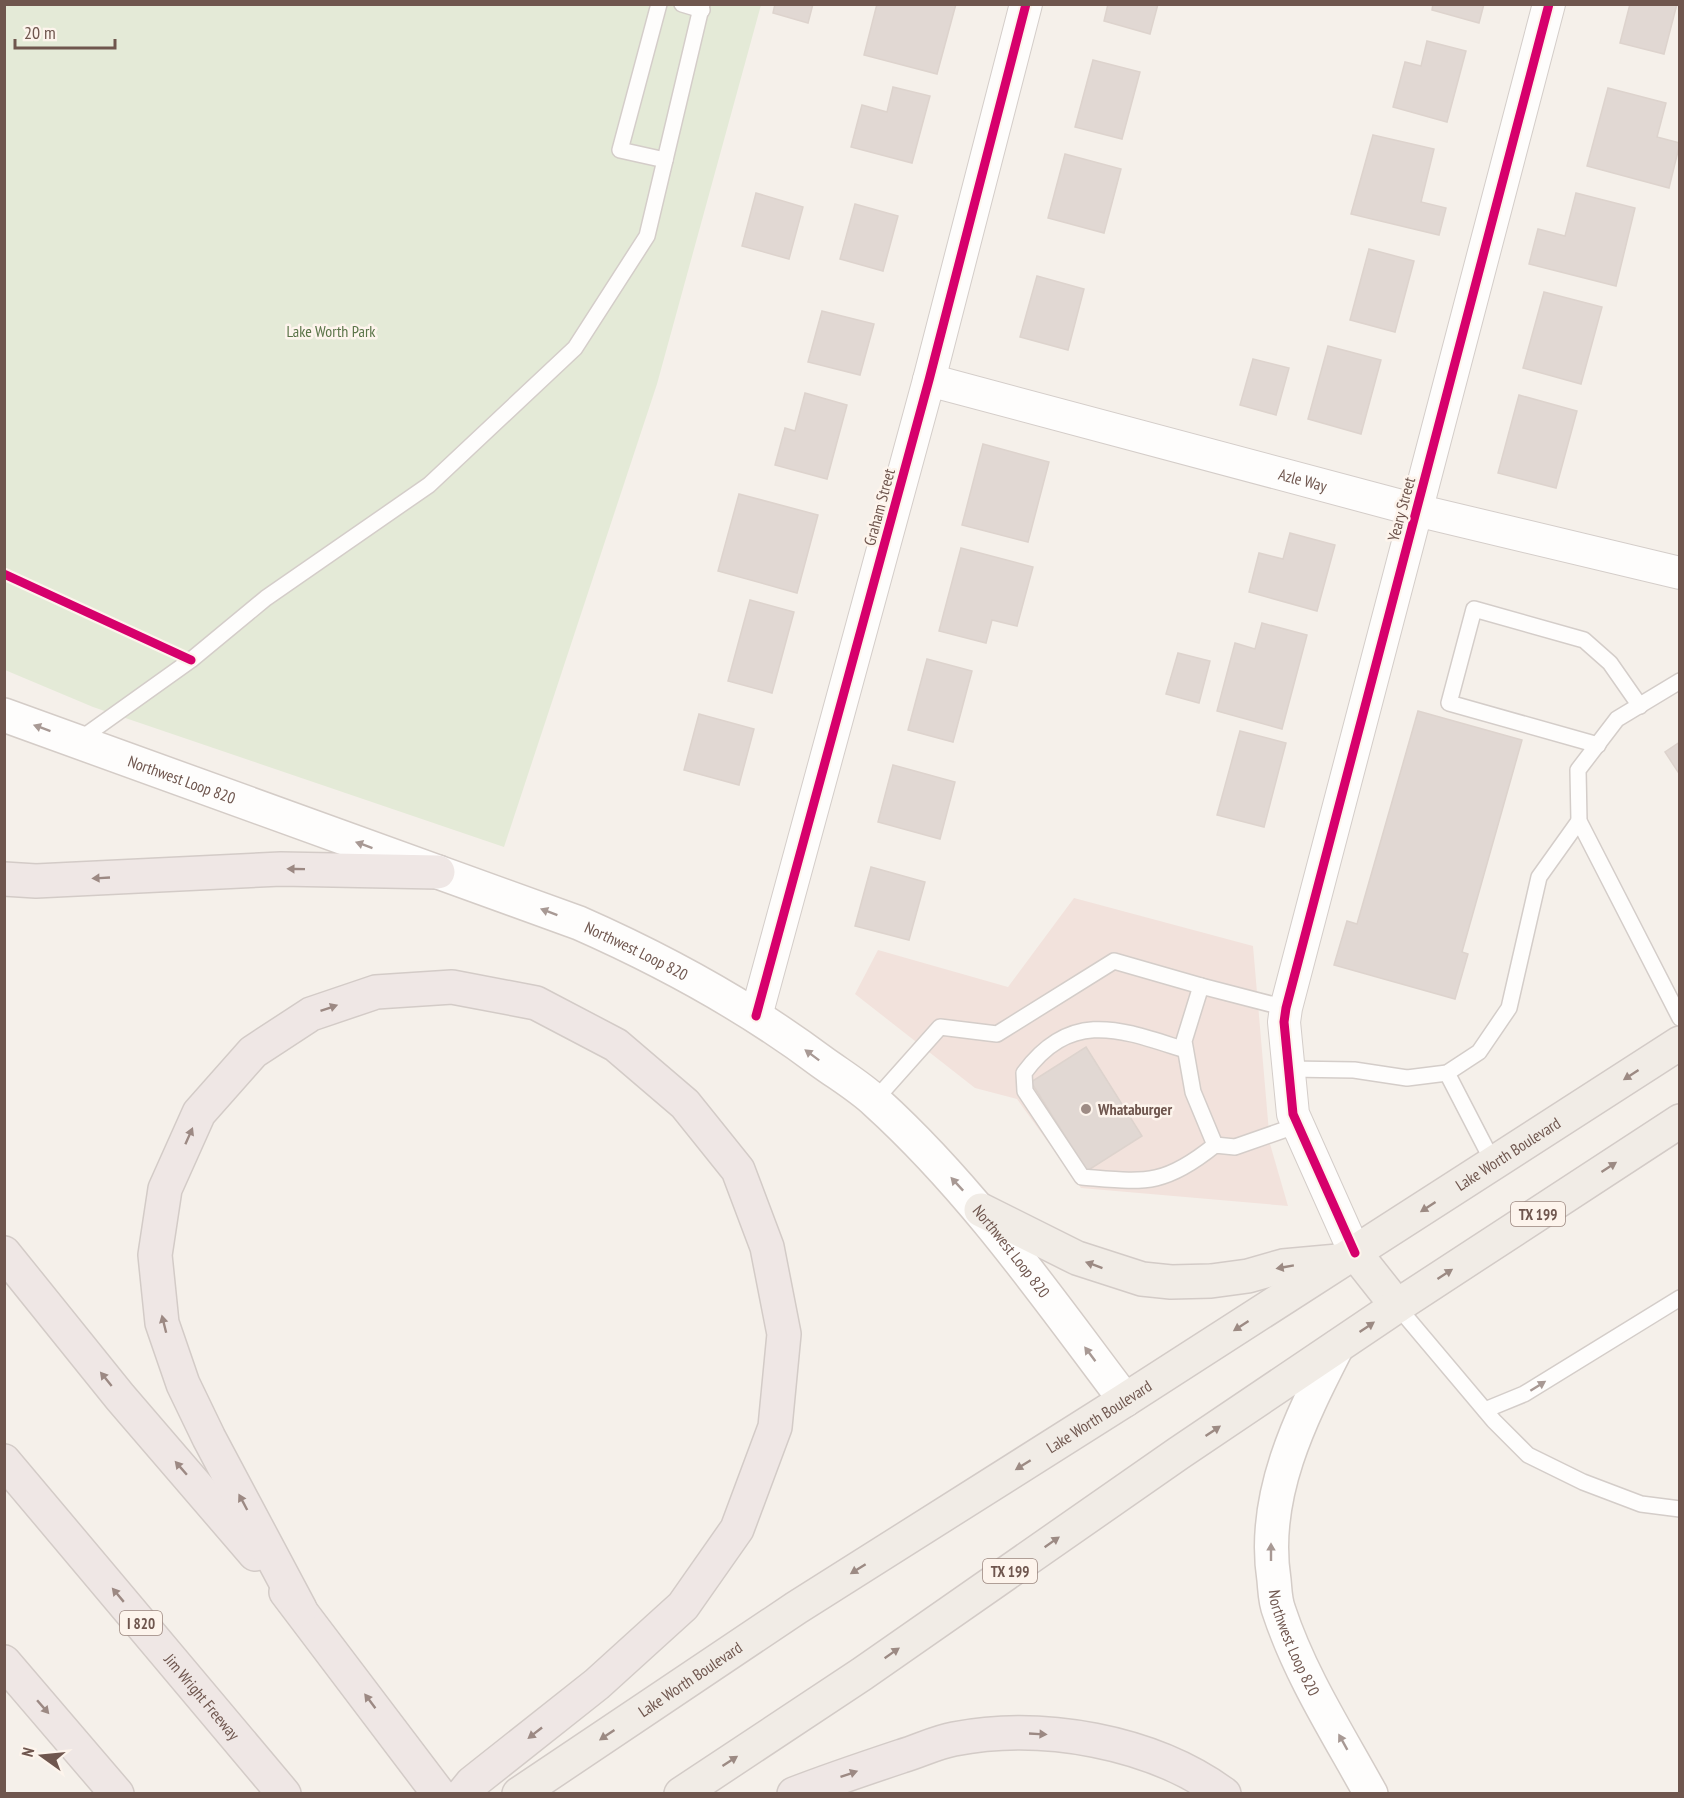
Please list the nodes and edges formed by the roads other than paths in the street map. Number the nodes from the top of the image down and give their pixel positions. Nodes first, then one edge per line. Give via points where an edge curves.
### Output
1 (659, 4) edge
2 (682, 4) edge
3 (1026, 4) edge
4 (1549, 4) edge
5 (702, 7) edge
6 (665, 160) junction
7 (929, 380) junction
8 (1416, 510) junction
9 (1680, 573) edge
10 (1680, 681) edge
11 (1640, 706) junction
12 (4, 715) edge
13 (78, 741) junction
14 (1598, 745) junction
15 (1579, 821) junction
16 (438, 872) junction
17 (4, 879) edge
18 (1202, 986) junction
19 (1285, 1015) junction
20 (756, 1016) junction
21 (1680, 1018) edge
22 (1680, 1043) edge
23 (1185, 1050) junction
24 (1289, 1069) junction
25 (1447, 1073) junction
26 (875, 1100) junction
27 (1680, 1121) edge
28 (1298, 1125) junction
29 (1215, 1145) junction
30 (1494, 1164) junction
31 (981, 1210) junction
32 (4, 1253) edge
33 (1349, 1257) junction
34 (1680, 1298) edge
35 (1396, 1306) junction
36 (1337, 1347) junction
37 (1125, 1401) junction
38 (1485, 1410) junction
39 (4, 1461) edge
40 (1680, 1509) edge
41 (300, 1609) junction
42 (4, 1662) edge
43 (281, 1789) edge
44 (117, 1794) edge
45 (439, 1794) edge
46 (463, 1794) edge
47 (519, 1794) edge
48 (681, 1794) edge
49 (794, 1794) edge
50 (1224, 1794) edge
51 (1371, 1794) edge

1 - 6 lane via 620,150
2 - 5 lane
3 - 7 street, Graham Street
4 - 8 street, Yeary Street
5 - 6 lane
6 - 13 lane via 647,236 575,348 429,485 266,598 191,660
7 - 8 street, Azle Way
7 - 20 street, Graham Street
8 - 9 street, Azle Way
8 - 19 street, Yeary Street
10 - 11 lane
11 - 14 lane via 1617,719
11 - 14 lane via 1610,663 1584,640 1474,609 1449,703
13 -> 12 main road, Northwest Loop 820
16 -> 13 main road, Northwest Loop 820
14 - 15 lane via 1578,770
15 - 21 lane
15 - 25 lane via 1539,877 1509,1008 1479,1052
16 -> 17 highway via 282,869 36,881
20 -> 16 main road, Northwest Loop 820 via 636,948
18 - 19 lane
18 - 23 lane via 1184,1041
18 - 26 lane via 1114,961 997,1034 940,1027
19 - 24 street
26 -> 20 main road, Northwest Loop 820
22 -> 30 main road, Lake Worth Boulevard
23 - 29 lane via 1193,1092
23 - 29 lane via 1124,1031 1095,1027 1066,1037 1037,1055 1024,1072 1025,1091 1082,1177 1152,1180 1187,1168
24 - 25 lane via 1354,1070 1407,1078
24 - 28 street via 1293,1114
25 - 30 lane
31 -> 26 main road, Northwest Loop 820
35 -> 27 main road, TX 199
28 - 29 lane via 1235,1147
28 - 33 street
30 -> 33 main road, Lake Worth Boulevard
33 -> 31 main road via 1211,1281 1142,1279 1077,1258
37 -> 31 main road, Northwest Loop 820
41 -> 32 highway
33 - 35 main road
33 -> 37 main road, Lake Worth Boulevard
38 -> 34 lane via 1524,1394
36 -> 35 main road, TX 199
35 - 38 lane
48 -> 36 main road, TX 199
51 -> 36 main road, Northwest Loop 820 via 1309,1681 1278,1610 1270,1552 1276,1496 1288,1456 1302,1416
37 -> 47 main road, Lake Worth Boulevard via 796,1608
38 - 40 lane via 1528,1455 1641,1504
43 -> 39 highway, Jim Wright Freeway / I 820
45 -> 41 highway
41 -> 46 highway via 209,1438 183,1384 162,1323 155,1256 165,1188 199,1113 253,1052 311,1014 376,992 453,987 536,1003 616,1045 685,1104 738,1170 767,1246 784,1334 782,1357 775,1427 737,1529 683,1606 597,1684
42 -> 44 highway
49 -> 50 highway via 953,1739 1025,1734 1082,1737 1145,1753

